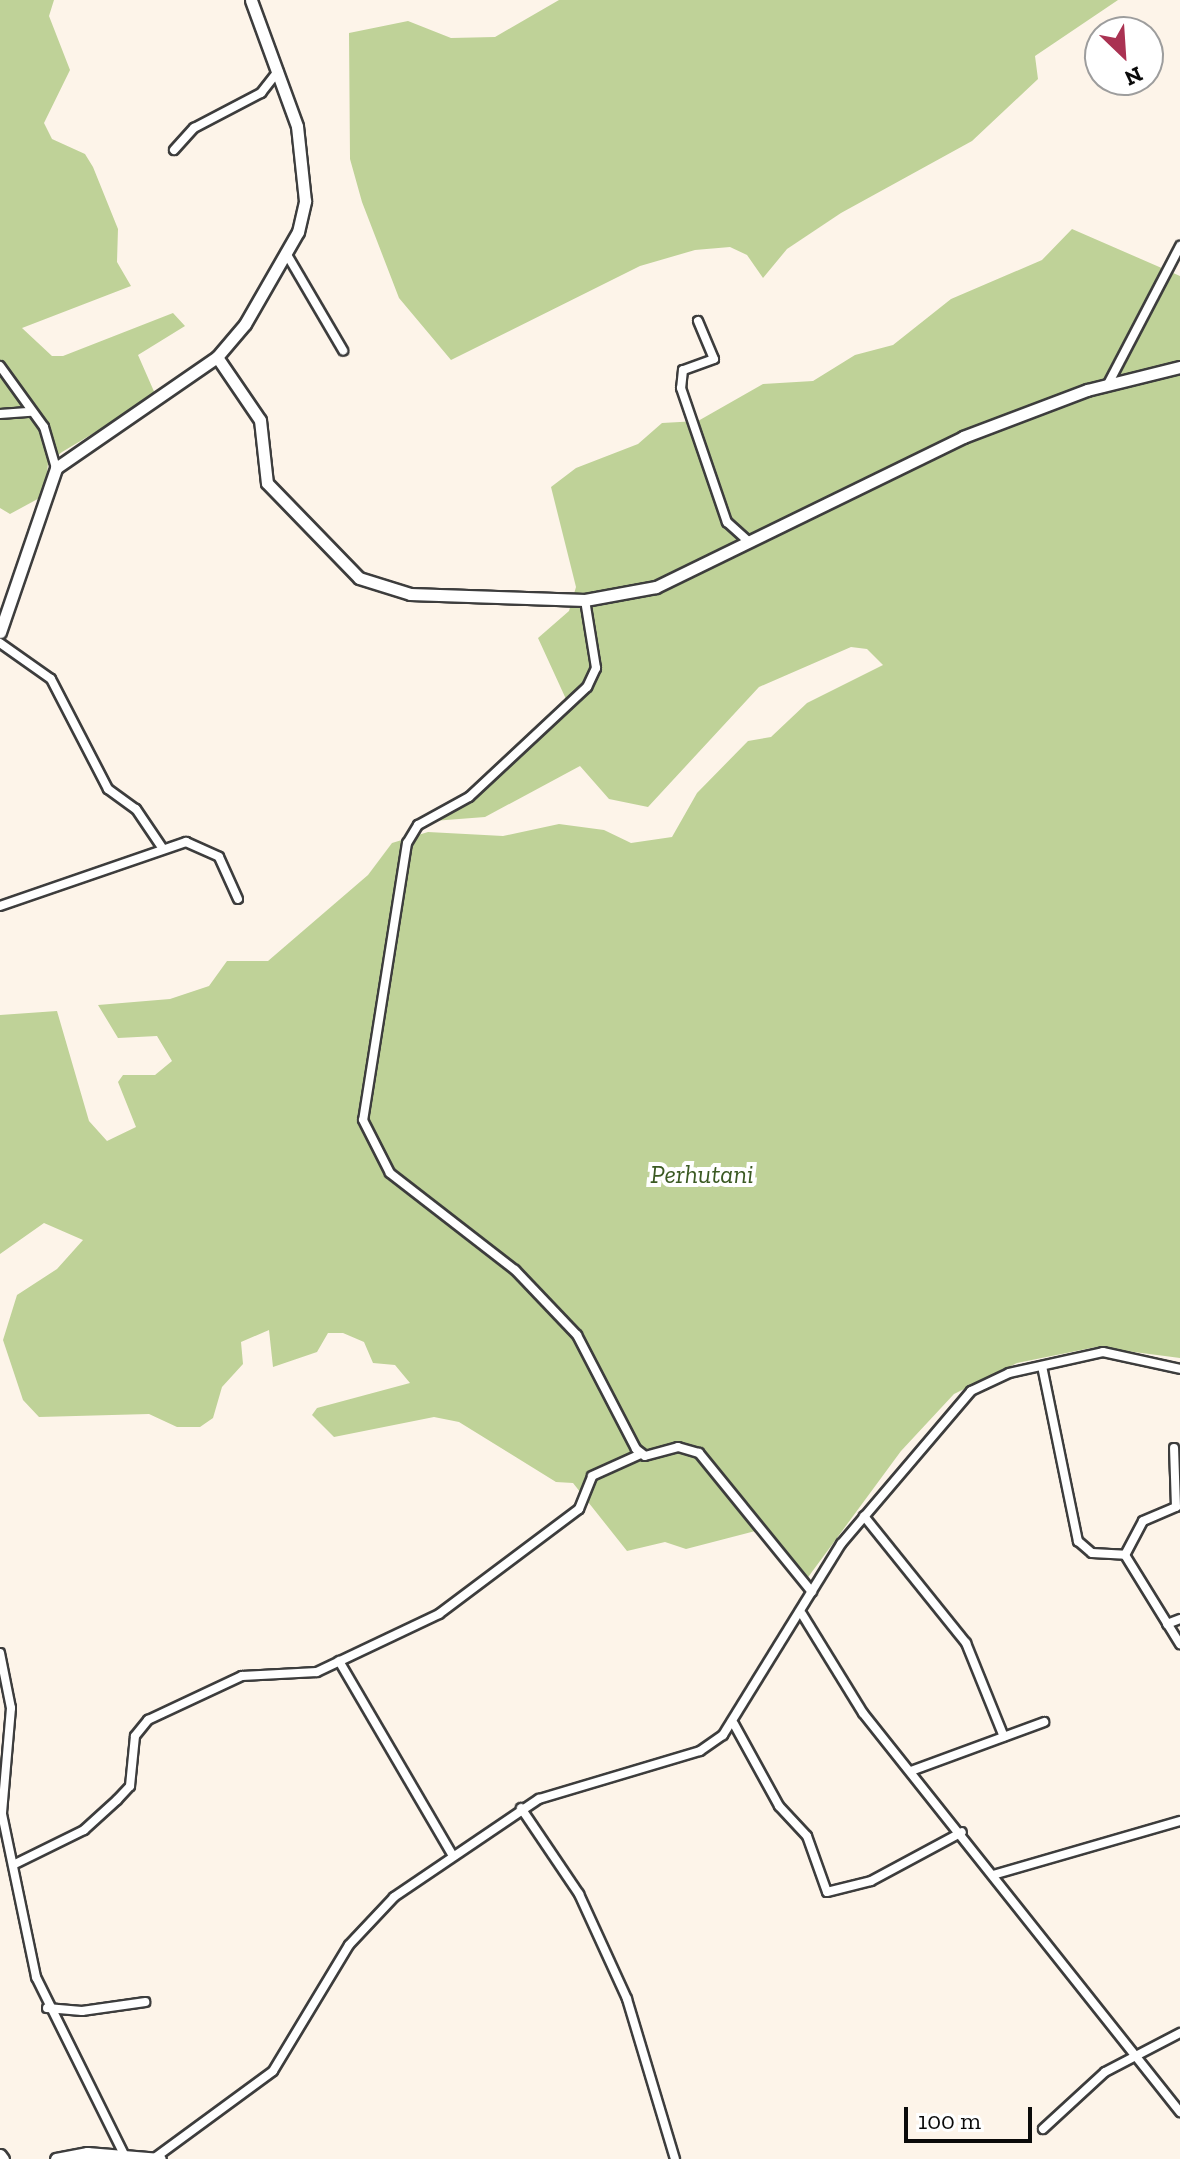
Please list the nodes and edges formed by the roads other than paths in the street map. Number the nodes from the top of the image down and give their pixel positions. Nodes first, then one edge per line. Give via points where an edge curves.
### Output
1 (251, 0) edge
2 (279, 71) junction
3 (174, 150) dead end
4 (1180, 246) edge
5 (286, 253) junction
6 (698, 321) dead end
7 (343, 350) dead end
8 (217, 357) junction
9 (0, 366) edge
10 (1180, 367) edge
11 (1108, 384) junction
12 (31, 412) junction
13 (0, 414) edge
14 (52, 452) junction
15 (66, 458) junction
16 (56, 468) junction
17 (749, 541) junction
18 (585, 600) junction
19 (0, 632) edge
20 (0, 643) edge
21 (163, 849) junction
22 (238, 899) dead end
23 (0, 906) edge
24 (1042, 1366) junction
25 (1180, 1369) edge
26 (1174, 1448) dead end
27 (641, 1454) junction
28 (864, 1516) junction
29 (1125, 1555) junction
30 (812, 1592) junction
31 (802, 1614) junction
32 (1180, 1619) edge
33 (1167, 1624) junction
34 (1180, 1644) edge
35 (0, 1653) edge
36 (339, 1661) junction
37 (1044, 1722) dead end
38 (734, 1724) junction
39 (1004, 1737) junction
40 (911, 1771) junction
41 (521, 1808) junction
42 (1180, 1821) edge
43 (962, 1832) junction
44 (453, 1856) junction
45 (15, 1864) junction
46 (993, 1875) junction
47 (145, 2002) dead end
48 (47, 2008) junction
49 (1180, 2033) edge
50 (1137, 2055) junction
51 (1180, 2112) edge
52 (1043, 2129) dead end
53 (127, 2157) edge
54 (158, 2158) edge
55 (56, 2159) edge
56 (675, 2159) edge

1 - 2 street
2 - 3 street via 261,93 194,128
2 - 5 street via 304,177 303,219
4 - 11 street
5 - 7 street
5 - 8 street
6 - 17 street via 714,359 683,370 681,388 727,522
8 - 15 street
8 - 18 street via 260,420 261,465 271,490 359,578 410,594
9 - 12 street
10 - 11 street
11 - 17 street via 963,437
12 - 13 street
12 - 14 street
14 - 15 street
14 - 16 street
15 - 16 street
16 - 19 street
17 - 18 street via 640,593
18 - 27 street via 596,668 587,687 469,797 418,825 407,843 362,1108 390,1173 515,1270 577,1335
20 - 21 street via 51,679 108,789 136,809
21 - 22 street via 191,842 212,852
21 - 23 street
24 - 25 street via 1115,1352
24 - 28 street via 971,1391
24 - 29 street via 1078,1541 1092,1553
26 - 29 street via 1176,1507 1143,1521
27 - 30 street via 678,1447 699,1453
27 - 36 street via 592,1476 579,1509 445,1610
28 - 30 street
28 - 39 street via 966,1643
29 - 33 street
30 - 31 street
31 - 38 street
31 - 40 street via 863,1713
32 - 33 street
33 - 34 street
35 - 45 street via 11,1708 2,1814
36 - 44 street
36 - 45 street via 311,1673 242,1676 148,1720 135,1736 135,1774 117,1800 84,1830
37 - 39 street
38 - 41 street via 700,1751
38 - 43 street via 779,1806 807,1836 827,1892 871,1881
39 - 40 street
40 - 43 street
41 - 44 street
41 - 56 street via 579,1894 627,1999
42 - 46 street
43 - 46 street
44 - 54 street via 394,1897 349,1945 273,2071
45 - 48 street
46 - 50 street
47 - 48 street
48 - 53 street
49 - 50 street
50 - 51 street
50 - 52 street via 1099,2077
53 - 54 street
53 - 55 street

